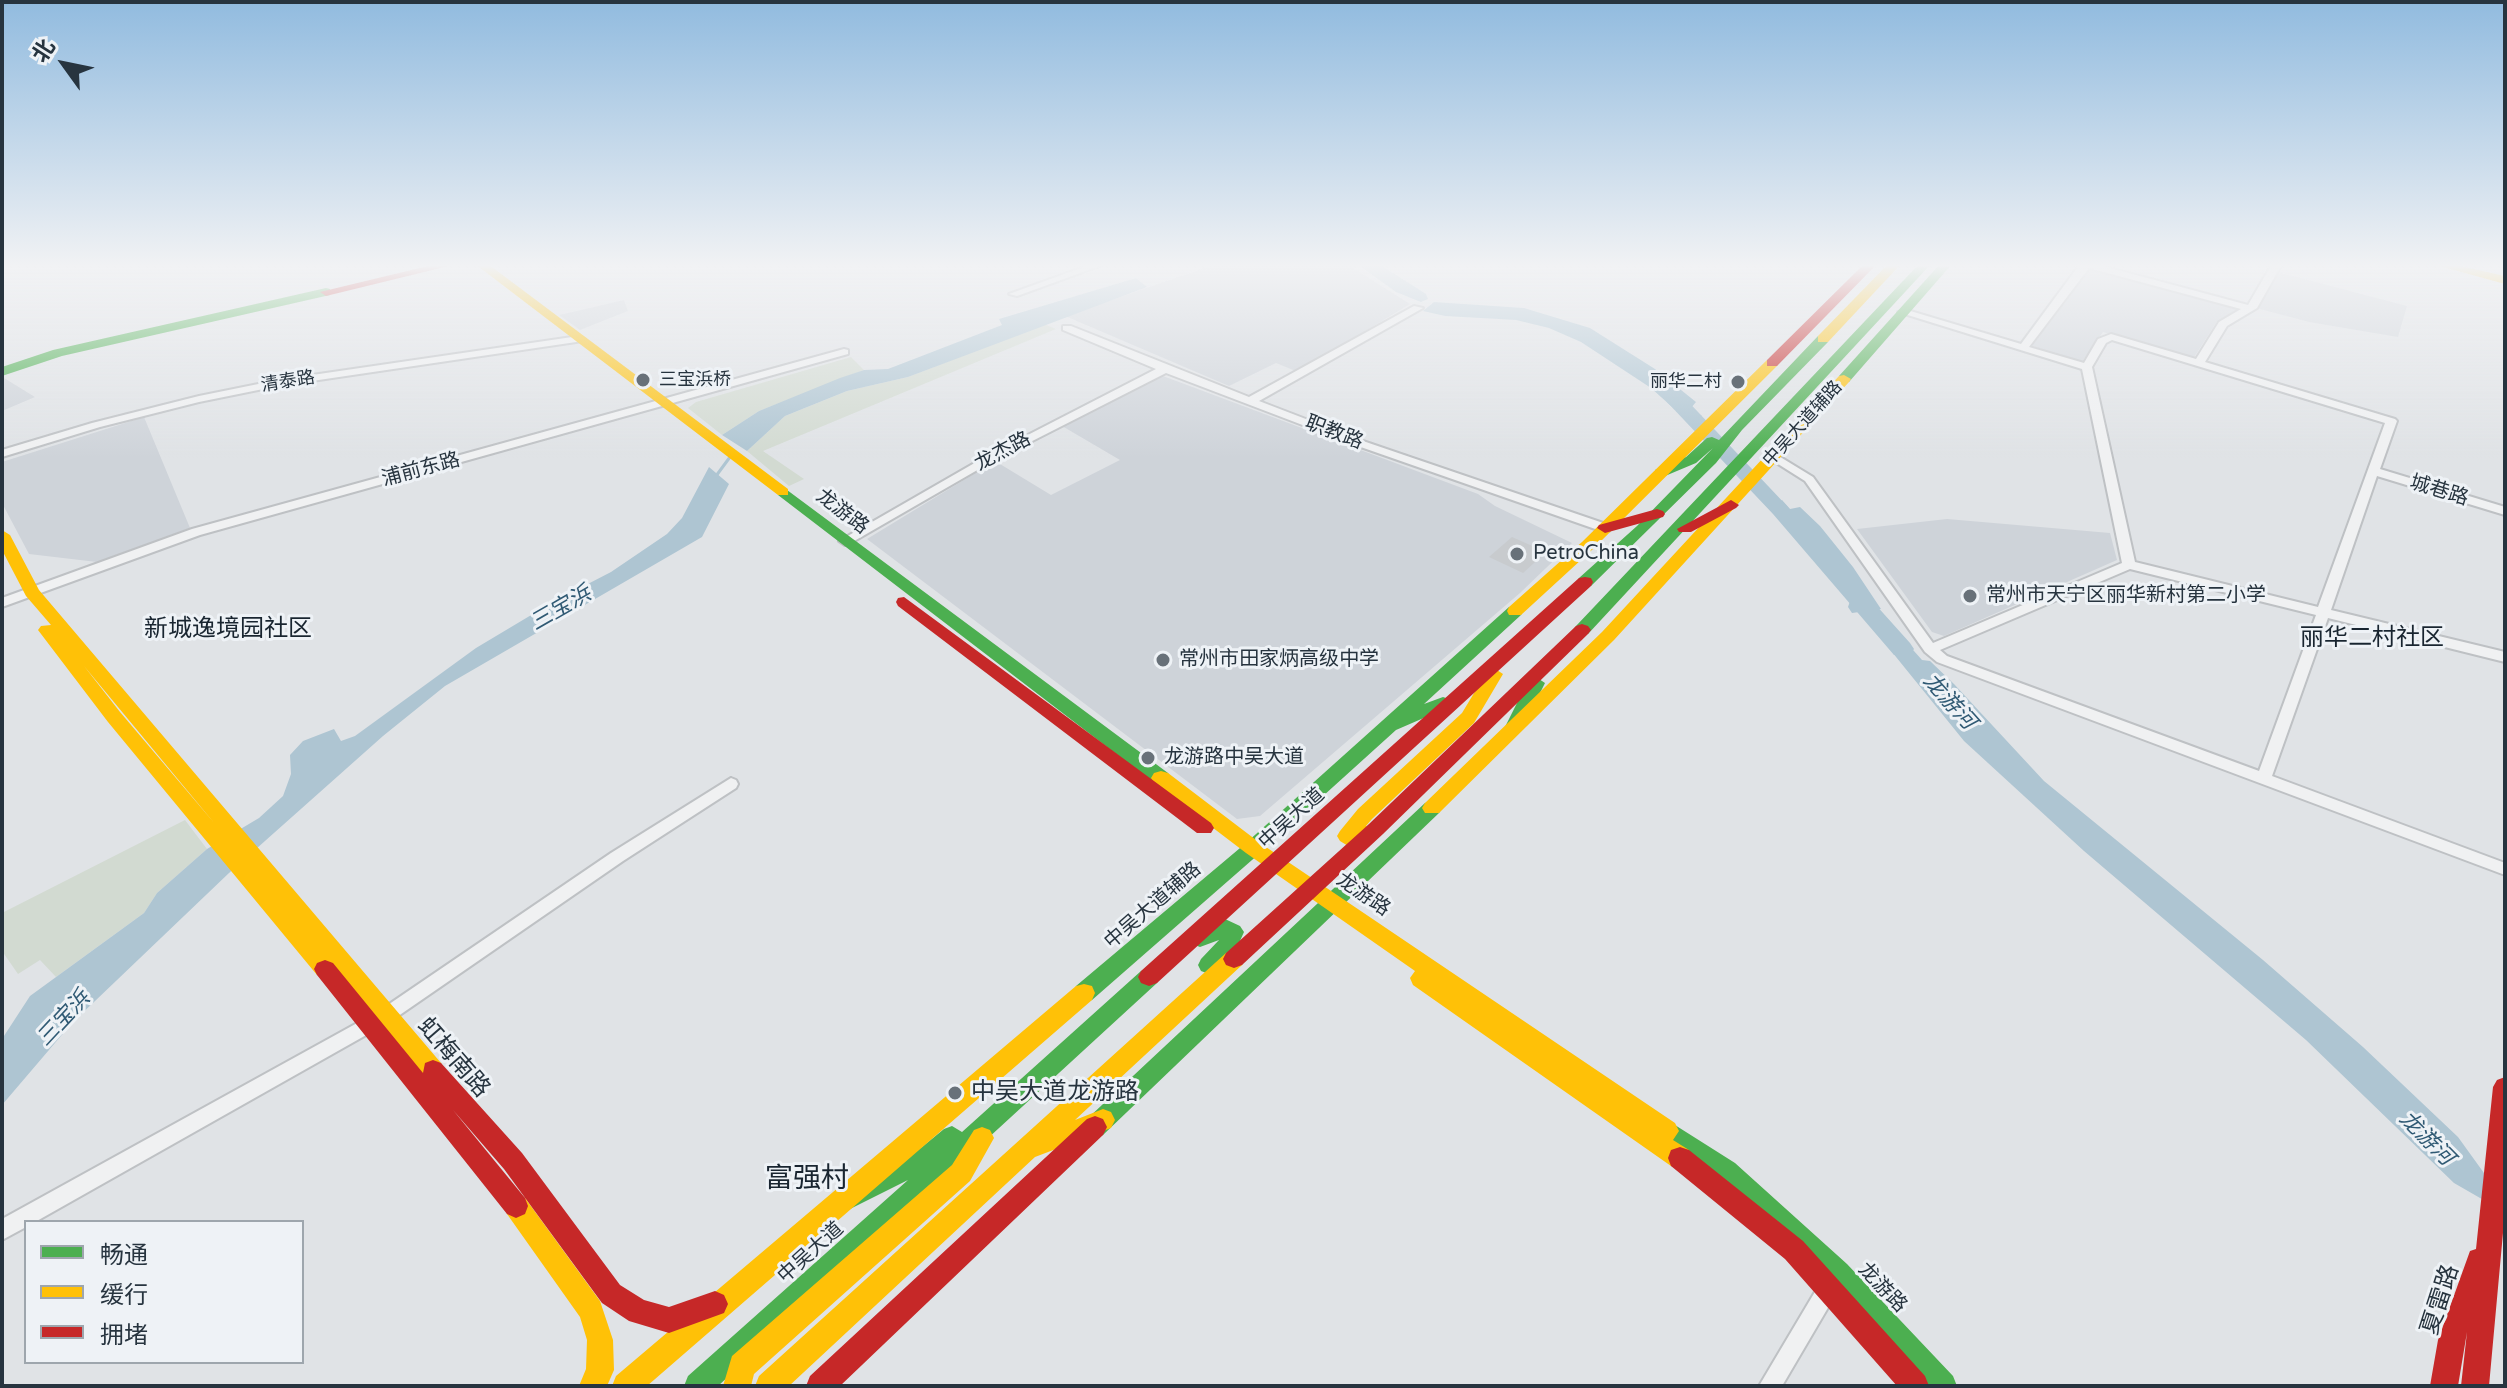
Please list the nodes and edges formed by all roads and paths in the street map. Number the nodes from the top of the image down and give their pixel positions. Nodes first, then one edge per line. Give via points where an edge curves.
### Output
1 (165, 329) edge
2 (557, 329) edge
3 (559, 329) edge
4 (1069, 329) edge
5 (1381, 329) edge
6 (1806, 329) edge
7 (1808, 329) edge
8 (1832, 329) edge
9 (1850, 329) edge
10 (1869, 329) edge
11 (1874, 329) edge
12 (1969, 329) edge
13 (2037, 329) edge
14 (2220, 329) edge
15 (574, 341) junction
16 (2023, 348) junction
17 (844, 352) dead end
18 (2199, 363) junction
19 (2087, 367) junction
20 (1165, 369) junction
21 (2, 372) edge
22 (1779, 384) junction
23 (1251, 401) junction
24 (1809, 403) junction
25 (656, 405) junction
26 (1708, 444) junction
27 (2, 454) edge
28 (1773, 457) junction
29 (735, 466) junction
30 (2374, 471) junction
31 (1737, 499) junction
32 (2505, 511) edge
33 (1658, 514) junction
34 (1688, 517) junction
35 (1605, 528) junction
36 (2, 535) edge
37 (1670, 537) junction
38 (845, 541) junction
39 (1623, 547) junction
40 (2129, 565) junction
41 (32, 592) junction
42 (2, 603) edge
43 (2323, 612) junction
44 (1930, 649) junction
45 (1507, 653) junction
46 (2505, 657) edge
47 (1543, 669) junction
48 (1459, 697) junction
49 (1389, 725) junction
50 (1513, 729) junction
51 (2264, 779) junction
52 (731, 784) dead end
53 (221, 829) junction
54 (1376, 829) junction
55 (1248, 853) junction
56 (1271, 868) junction
57 (2505, 869) edge
58 (1307, 892) junction
59 (1330, 907) junction
60 (1188, 942) junction
61 (378, 1020) junction
62 (1033, 1083) junction
63 (2505, 1087) edge
64 (995, 1116) junction
65 (1103, 1120) junction
66 (1023, 1154) junction
67 (997, 1178) junction
68 (850, 1197) junction
69 (2, 1230) edge
70 (2489, 1230) junction
71 (1833, 1281) junction
72 (725, 1301) junction
73 (593, 1386) edge
74 (626, 1386) edge
75 (698, 1386) edge
76 (737, 1386) edge
77 (769, 1386) edge
78 (820, 1386) edge
79 (1770, 1386) edge
80 (1915, 1386) edge
81 (1943, 1386) edge
82 (2444, 1386) edge
83 (2475, 1386) edge

1 - 21 main road via 58,353
2 - 15 main road
3 - 15 main road
4 - 20 street, 职教路
5 - 23 street
6 - 26 main road
7 - 22 main road via 1806,343 1783,367
8 - 22 main road
9 - 24 main road via 1809,372
10 - 24 main road via 1846,350 1838,369
11 - 24 main road, 中吴大道辅路
12 - 16 street
13 - 16 street
14 - 18 street
15 - 25 main road
15 - 27 street, 清泰路 via 278,383 110,421
16 - 19 street
17 - 25 street, 浦前东路
18 - 19 street via 2111,337 2102,341
18 - 30 street via 2391,421
19 - 40 street
20 - 23 street, 职教路
20 - 38 street, 龙杰路 via 989,459
22 - 26 main road via 1737,427
23 - 35 street, 职教路
24 - 28 main road, 中吴大道辅路
24 - 34 main road via 1740,460
25 - 29 main road
25 - 41 street, 浦前东路 via 196,532
26 - 33 main road, 中吴大道
26 - 34 main road via 1697,486 1671,519
26 - 35 main road, 中吴大道辅路 via 1691,460 1660,473
28 - 31 main road, 中吴大道辅路
28 - 44 street via 1809,479
29 - 38 main road, 龙游路
29 - 55 main road, 龙游路 via 1010,684
30 - 32 street, 城巷路
30 - 43 street
31 - 37 main road
31 - 50 main road
33 - 35 main road
33 - 39 main road, 中吴大道
34 - 37 main road
35 - 49 main road, 中吴大道辅路
36 - 41 main road
37 - 47 main road
38 - 55 main road, 龙游路
39 - 45 main road, 中吴大道
39 - 47 main road via 1640,544 1637,557 1568,625
40 - 43 street
40 - 44 street
41 - 42 street, 浦前东路
41 - 53 main road
43 - 46 street
43 - 51 street
44 - 51 street via 1942,659
45 - 48 main road, 中吴大道
45 - 54 main road via 1468,718 1347,836 1353,841
47 - 50 main road
47 - 54 main road
48 - 49 main road
48 - 56 main road, 中吴大道
49 - 55 main road, 中吴大道辅路
50 - 59 main road
51 - 57 street
52 - 61 street
53 - 61 main road, 虹梅南路 via 244,871
53 - 61 main road, 虹梅南路 via 256,856
54 - 58 main road
55 - 56 main road, 龙游路
55 - 68 main road, 中吴大道辅路
56 - 58 main road, 龙游路
56 - 60 main road, 中吴大道
58 - 59 main road, 龙游路
58 - 66 main road
59 - 65 main road
59 - 71 main road, 龙游路 via 1704,1175
60 - 62 main road, 中吴大道
60 - 67 main road via 1225,928 1233,932 1224,952 1067,1093
61 - 69 street
61 - 72 main road, 虹梅南路 via 513,1161 611,1294 638,1312 669,1320
61 - 73 main road, 虹梅南路 via 591,1310 600,1340 600,1370
62 - 64 main road, 中吴大道
62 - 68 main road via 972,1121 931,1155
63 - 70 main road, 夏雷路
64 - 75 main road, 中吴大道
64 - 76 main road via 961,1173 742,1366
65 - 66 main road
65 - 78 main road
66 - 67 main road
67 - 77 main road
68 - 72 main road, 中吴大道辅路
70 - 82 main road, 夏雷路 via 2451,1340
70 - 83 main road, 夏雷路
71 - 79 street
71 - 80 main road, 龙游路
71 - 81 main road, 龙游路
72 - 74 main road, 中吴大道辅路

